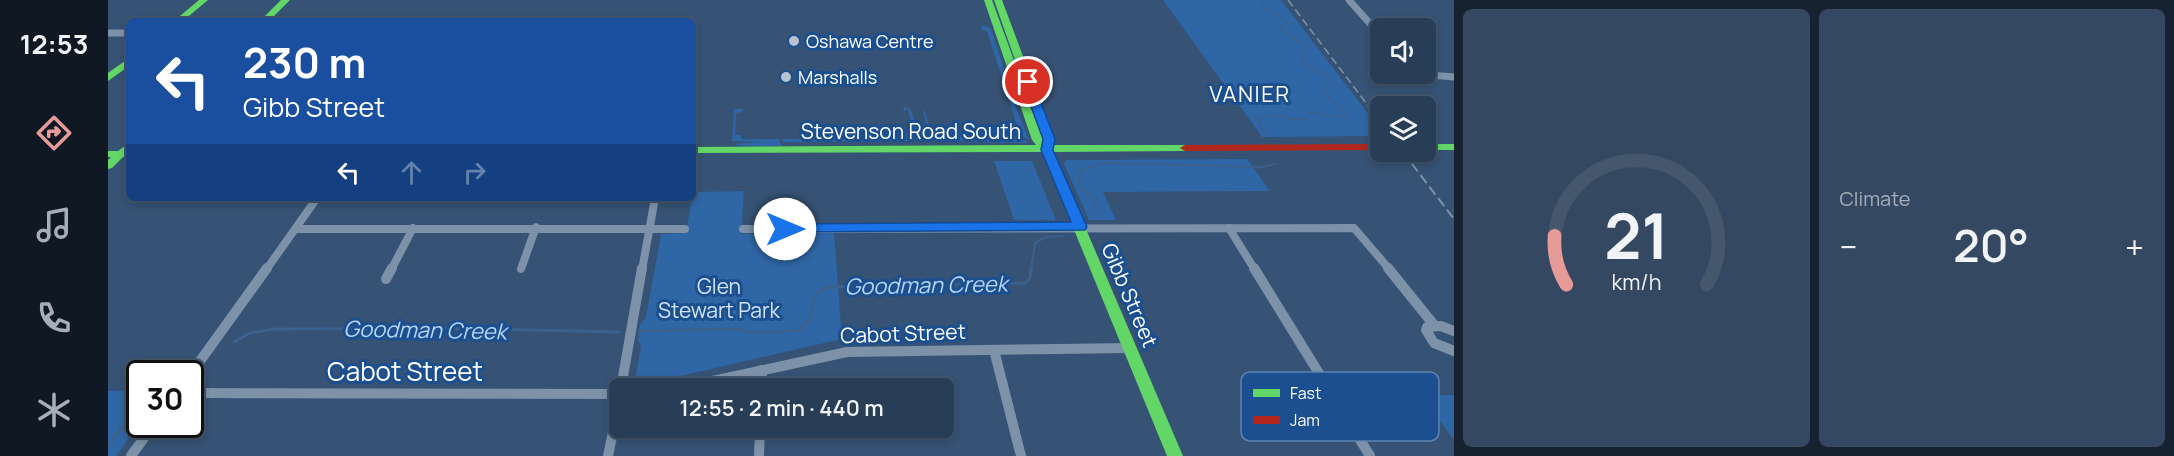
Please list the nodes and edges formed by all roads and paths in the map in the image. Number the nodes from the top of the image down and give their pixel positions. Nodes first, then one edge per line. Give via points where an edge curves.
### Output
1 (204, 0) edge
2 (286, 0) edge
3 (988, 0) edge
4 (998, 0) edge
5 (1349, 0) edge
6 (182, 18) edge
7 (267, 18) edge
8 (1370, 24) edge
9 (108, 33) edge
10 (126, 33) edge
11 (126, 63) edge
12 (1436, 76) edge
13 (1454, 77) edge
14 (108, 78) edge
15 (1370, 147) edge
16 (1436, 147) edge
17 (1454, 147) edge
18 (696, 150) edge
19 (1047, 150) junction
20 (126, 151) edge
21 (108, 154) edge
22 (108, 166) edge
23 (315, 201) edge
24 (655, 201) edge
25 (536, 227) junction
26 (1080, 227) junction
27 (413, 228) junction
28 (1229, 228) junction
29 (296, 229) junction
30 (685, 229) dead end
31 (743, 229) dead end
32 (649, 230) junction
33 (521, 269) dead end
34 (386, 279) dead end
35 (1434, 325) junction
36 (1454, 331) edge
37 (1131, 348) junction
38 (994, 350) junction
39 (1454, 351) edge
40 (201, 360) edge
41 (762, 370) junction
42 (1318, 372) edge
43 (623, 378) edge
44 (726, 378) edge
45 (762, 378) edge
46 (204, 393) edge
47 (609, 396) edge
48 (144, 438) edge
49 (612, 438) edge
50 (760, 438) edge
51 (1361, 441) edge
52 (131, 456) edge
53 (608, 456) edge
54 (759, 456) edge
55 (1021, 456) edge
56 (1175, 456) edge
57 (1370, 456) edge

1 - 6 main road
2 - 7 main road
3 - 19 main road, Gibb Street via 1037,141
4 - 19 main road, Gibb Street via 1049,139
5 - 8 street
9 - 10 street
11 - 14 main road
12 - 13 street
15 - 19 main road, Stevenson Road South
16 - 17 main road
18 - 19 main road, Stevenson Road South
19 - 26 main road, Gibb Street
20 - 21 main road
20 - 22 main road
23 - 29 street
24 - 32 street
25 - 27 street
25 - 32 street
25 - 33 street
26 - 28 street
26 - 31 street
26 - 37 main road, Gibb Street
27 - 29 street
27 - 34 street
28 - 35 street via 1354,228
28 - 42 street
29 - 40 street
30 - 32 street
32 - 43 street
35 - 36 street
35 - 39 street via 1427,327 1429,338 1439,347
37 - 38 street, Cabot Street
37 - 56 main road, Gibb Street
38 - 41 street, Cabot Street via 847,352
38 - 55 street
41 - 44 street, Cabot Street
41 - 45 street
46 - 47 street, Cabot Street
48 - 52 street
49 - 53 street
50 - 54 street
51 - 57 street

